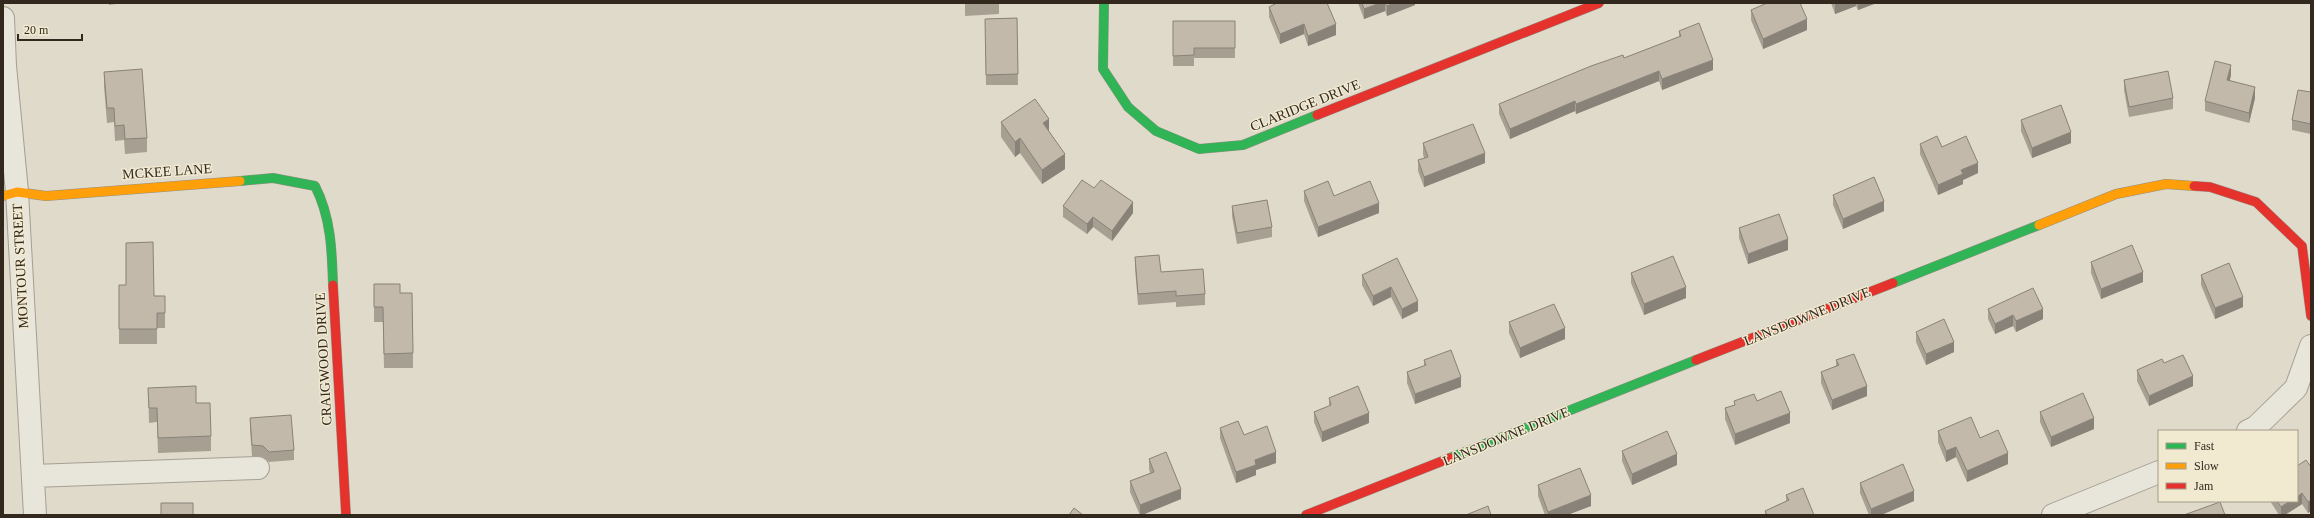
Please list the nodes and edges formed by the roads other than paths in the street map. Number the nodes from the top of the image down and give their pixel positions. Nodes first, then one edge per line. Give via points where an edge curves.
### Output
1 (1104, 3) edge
2 (1599, 3) edge
3 (3, 18) edge
4 (10, 194) edge
5 (323, 202) joint
6 (2306, 245) edge
7 (2311, 316) edge
8 (2311, 346) edge
9 (2250, 430) edge
10 (258, 468) dead end
11 (2158, 472) edge
12 (33, 476) junction
13 (35, 515) edge
14 (346, 515) edge
15 (1306, 515) edge
16 (2053, 515) edge

1 - 2 street, CLARIDGE DRIVE via 1103,69 1128,107 1156,132 1199,149 1243,145
3 - 4 street, MONTOUR STREET
4 - 5 street, MCKEE LANE via 46,196 273,178 315,186
4 - 12 street, MONTOUR STREET
5 - 14 street, CRAIGWOOD DRIVE via 331,239
6 - 7 street, LANSDOWNE DRIVE
6 - 15 street, LANSDOWNE DRIVE via 2256,202 2210,187 2166,184 2116,194
8 - 9 street via 2296,388
10 - 12 street
11 - 16 street
12 - 13 street, MONTOUR STREET

